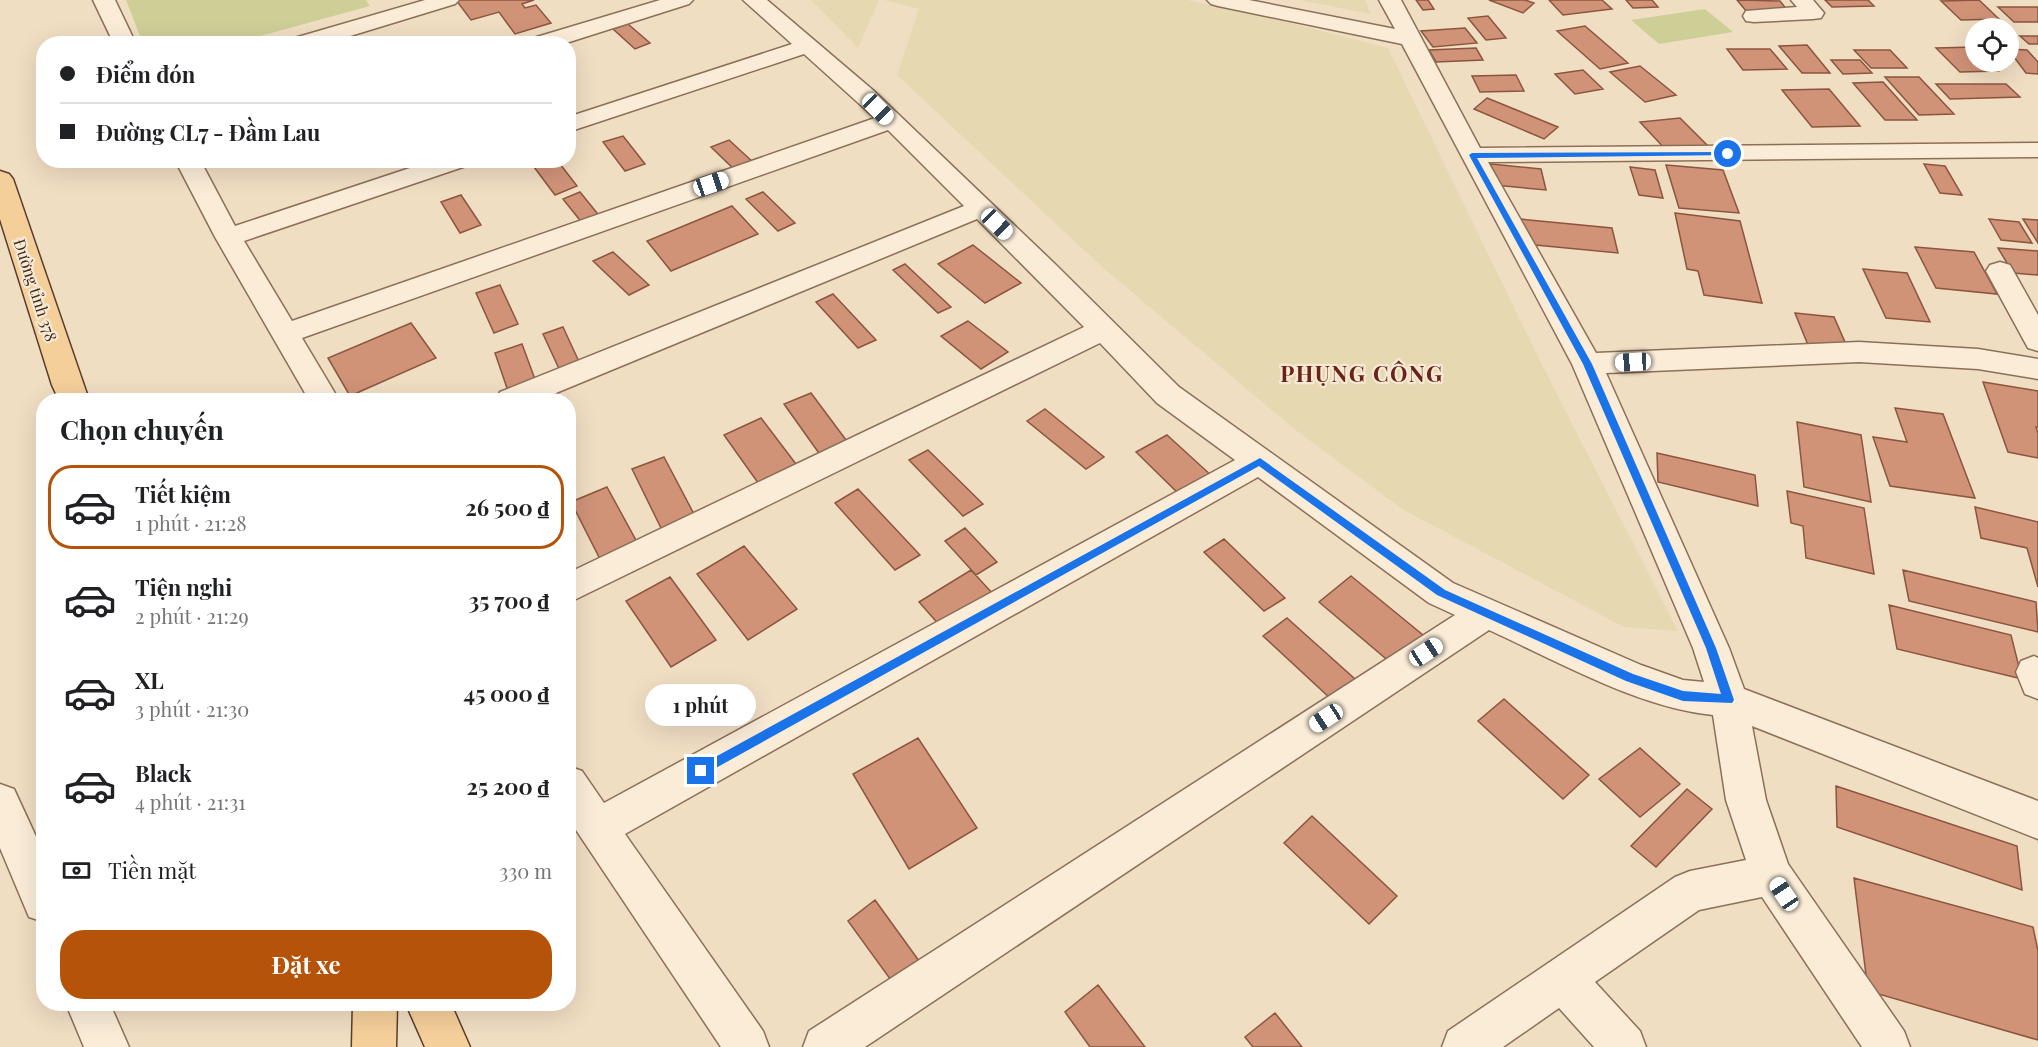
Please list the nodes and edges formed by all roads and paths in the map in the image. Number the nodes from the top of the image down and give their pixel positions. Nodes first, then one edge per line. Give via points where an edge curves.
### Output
1 (104, 0) edge
2 (448, 0) edge
3 (682, 0) edge
4 (754, 0) edge
5 (1218, 0) edge
6 (1390, 0) edge
7 (1802, 0) edge
8 (1754, 16) dead end
9 (121, 36) edge
10 (326, 36) edge
11 (564, 36) edge
12 (1410, 39) junction
13 (807, 46) junction
14 (891, 121) junction
15 (576, 122) edge
16 (2038, 150) edge
17 (1472, 155) junction
18 (192, 168) edge
19 (436, 168) edge
20 (0, 179) edge
21 (981, 208) junction
22 (228, 237) junction
23 (2000, 271) dead end
24 (1103, 330) junction
25 (285, 334) junction
26 (2038, 341) edge
27 (1587, 364) junction
28 (2038, 369) edge
29 (71, 393) edge
30 (320, 393) edge
31 (527, 393) edge
32 (1260, 461) junction
33 (576, 585) edge
34 (1487, 613) junction
35 (1729, 700) junction
36 (576, 796) edge
37 (0, 802) edge
38 (2038, 820) edge
39 (598, 828) junction
40 (1772, 875) junction
41 (36, 884) edge
42 (1563, 980) junction
43 (91, 1011) edge
44 (375, 1011) edge
45 (431, 1011) edge
46 (106, 1047) edge
47 (374, 1047) edge
48 (448, 1047) edge
49 (747, 1047) edge
50 (825, 1047) edge
51 (1464, 1047) edge
52 (1624, 1047) edge
53 (1888, 1047) edge

1 - 9 street
2 - 10 street
3 - 11 street
4 - 13 street
5 - 12 street
6 - 12 street
7 - 8 street via 1814,13
12 - 17 street
13 - 14 street
13 - 15 street
14 - 21 street
14 - 25 street
16 - 17 street
17 - 27 street
18 - 22 street
19 - 22 street
20 - 29 main road, Đường tỉnh 378
21 - 24 street
21 - 31 street
22 - 25 street
23 - 26 street
24 - 32 street via 1168,395
24 - 33 street
25 - 30 street
27 - 28 street via 1859,352 1978,359
27 - 35 street via 1711,648
32 - 34 street via 1441,592
32 - 39 street
34 - 35 street via 1630,677 1683,696
34 - 50 street
35 - 38 street
35 - 40 street via 1746,800
36 - 39 street
37 - 41 street
39 - 49 street
40 - 42 street via 1690,891
40 - 53 street
42 - 51 street
42 - 52 street
43 - 46 street
44 - 47 main road
45 - 48 main road

